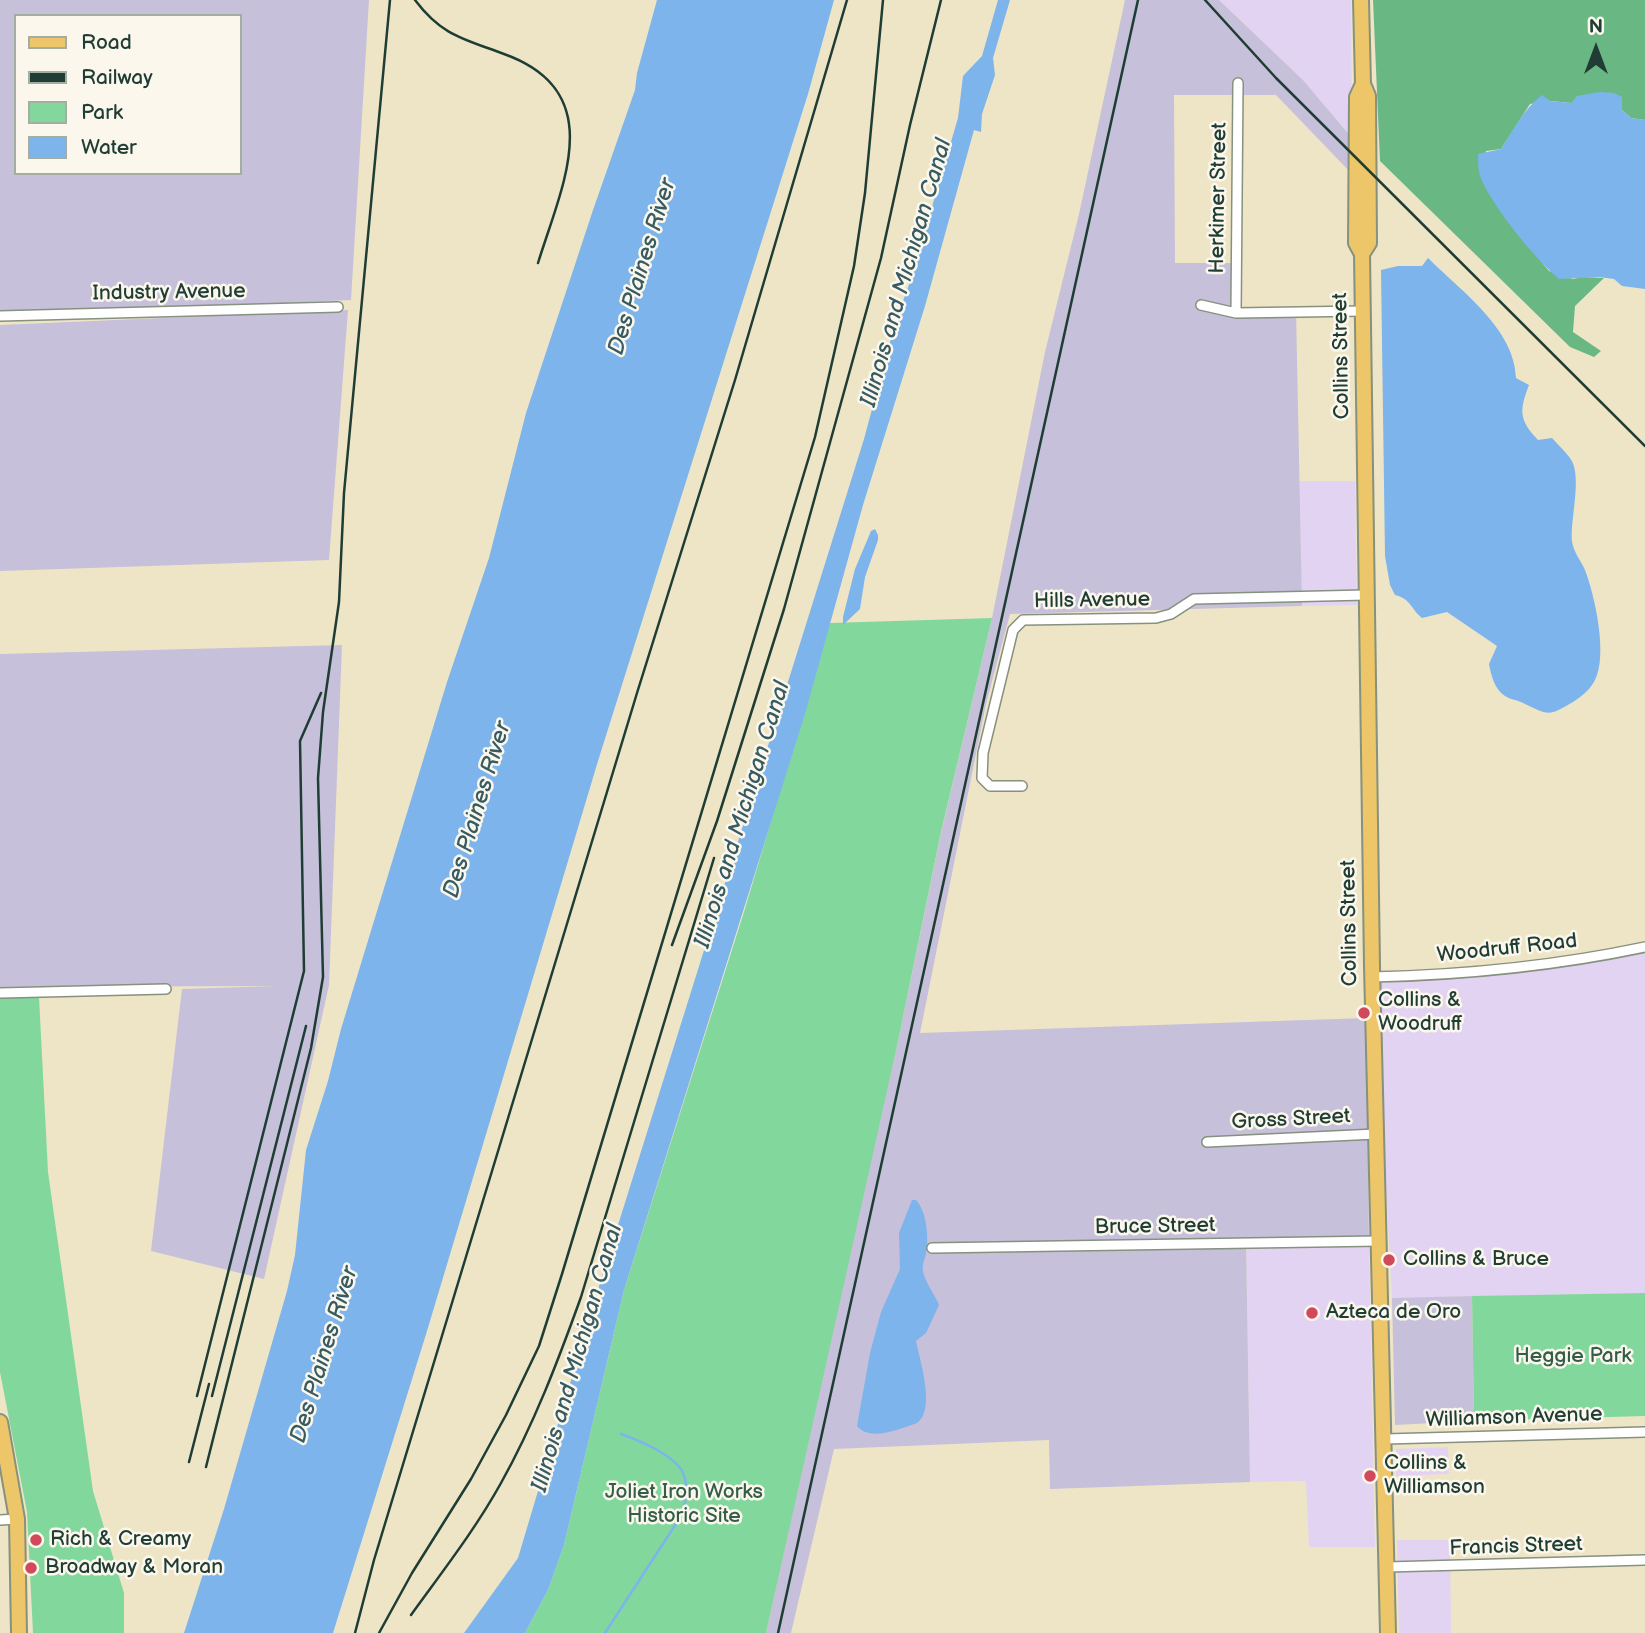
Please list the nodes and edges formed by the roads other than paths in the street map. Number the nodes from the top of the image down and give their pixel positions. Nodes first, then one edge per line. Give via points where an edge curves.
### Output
1 (1361, 0) edge
2 (1238, 83) dead end
3 (1201, 305) dead end
4 (338, 307) dead end
5 (1363, 311) junction
6 (1236, 313) junction
7 (0, 316) edge
8 (1366, 595) junction
9 (1022, 786) dead end
10 (1645, 947) edge
11 (1372, 977) junction
12 (166, 989) dead end
13 (0, 992) edge
14 (1376, 1134) junction
15 (1208, 1142) dead end
16 (1379, 1241) junction
17 (932, 1248) dead end
18 (0, 1422) edge
19 (1645, 1432) edge
20 (1385, 1439) junction
21 (16, 1519) junction
22 (0, 1520) edge
23 (1645, 1560) edge
24 (1387, 1567) junction
25 (19, 1633) edge
26 (1388, 1633) edge

1 - 5 main road, Collins Street via 1363,83 1357,96 1356,243 1362,254
2 - 6 street, Herkimer Street
3 - 6 street
4 - 7 street, Industry Avenue
5 - 6 street
5 - 8 main road, Collins Street
8 - 9 street, Hills Avenue via 1194,599 1156,618 1023,620 1013,630 982,768 982,778 990,786
8 - 11 main road, Collins Street
10 - 11 street, Woodruff Road via 1557,963
11 - 14 main road, Collins Street
12 - 13 street
14 - 15 street, Gross Street
14 - 16 main road, Collins Street
16 - 17 street, Bruce Street
16 - 20 main road, Collins Street
18 - 21 main road
19 - 20 street, Williamson Avenue
20 - 24 main road, Collins Street
21 - 22 street
21 - 25 main road
23 - 24 street, Francis Street
24 - 26 main road, Collins Street

